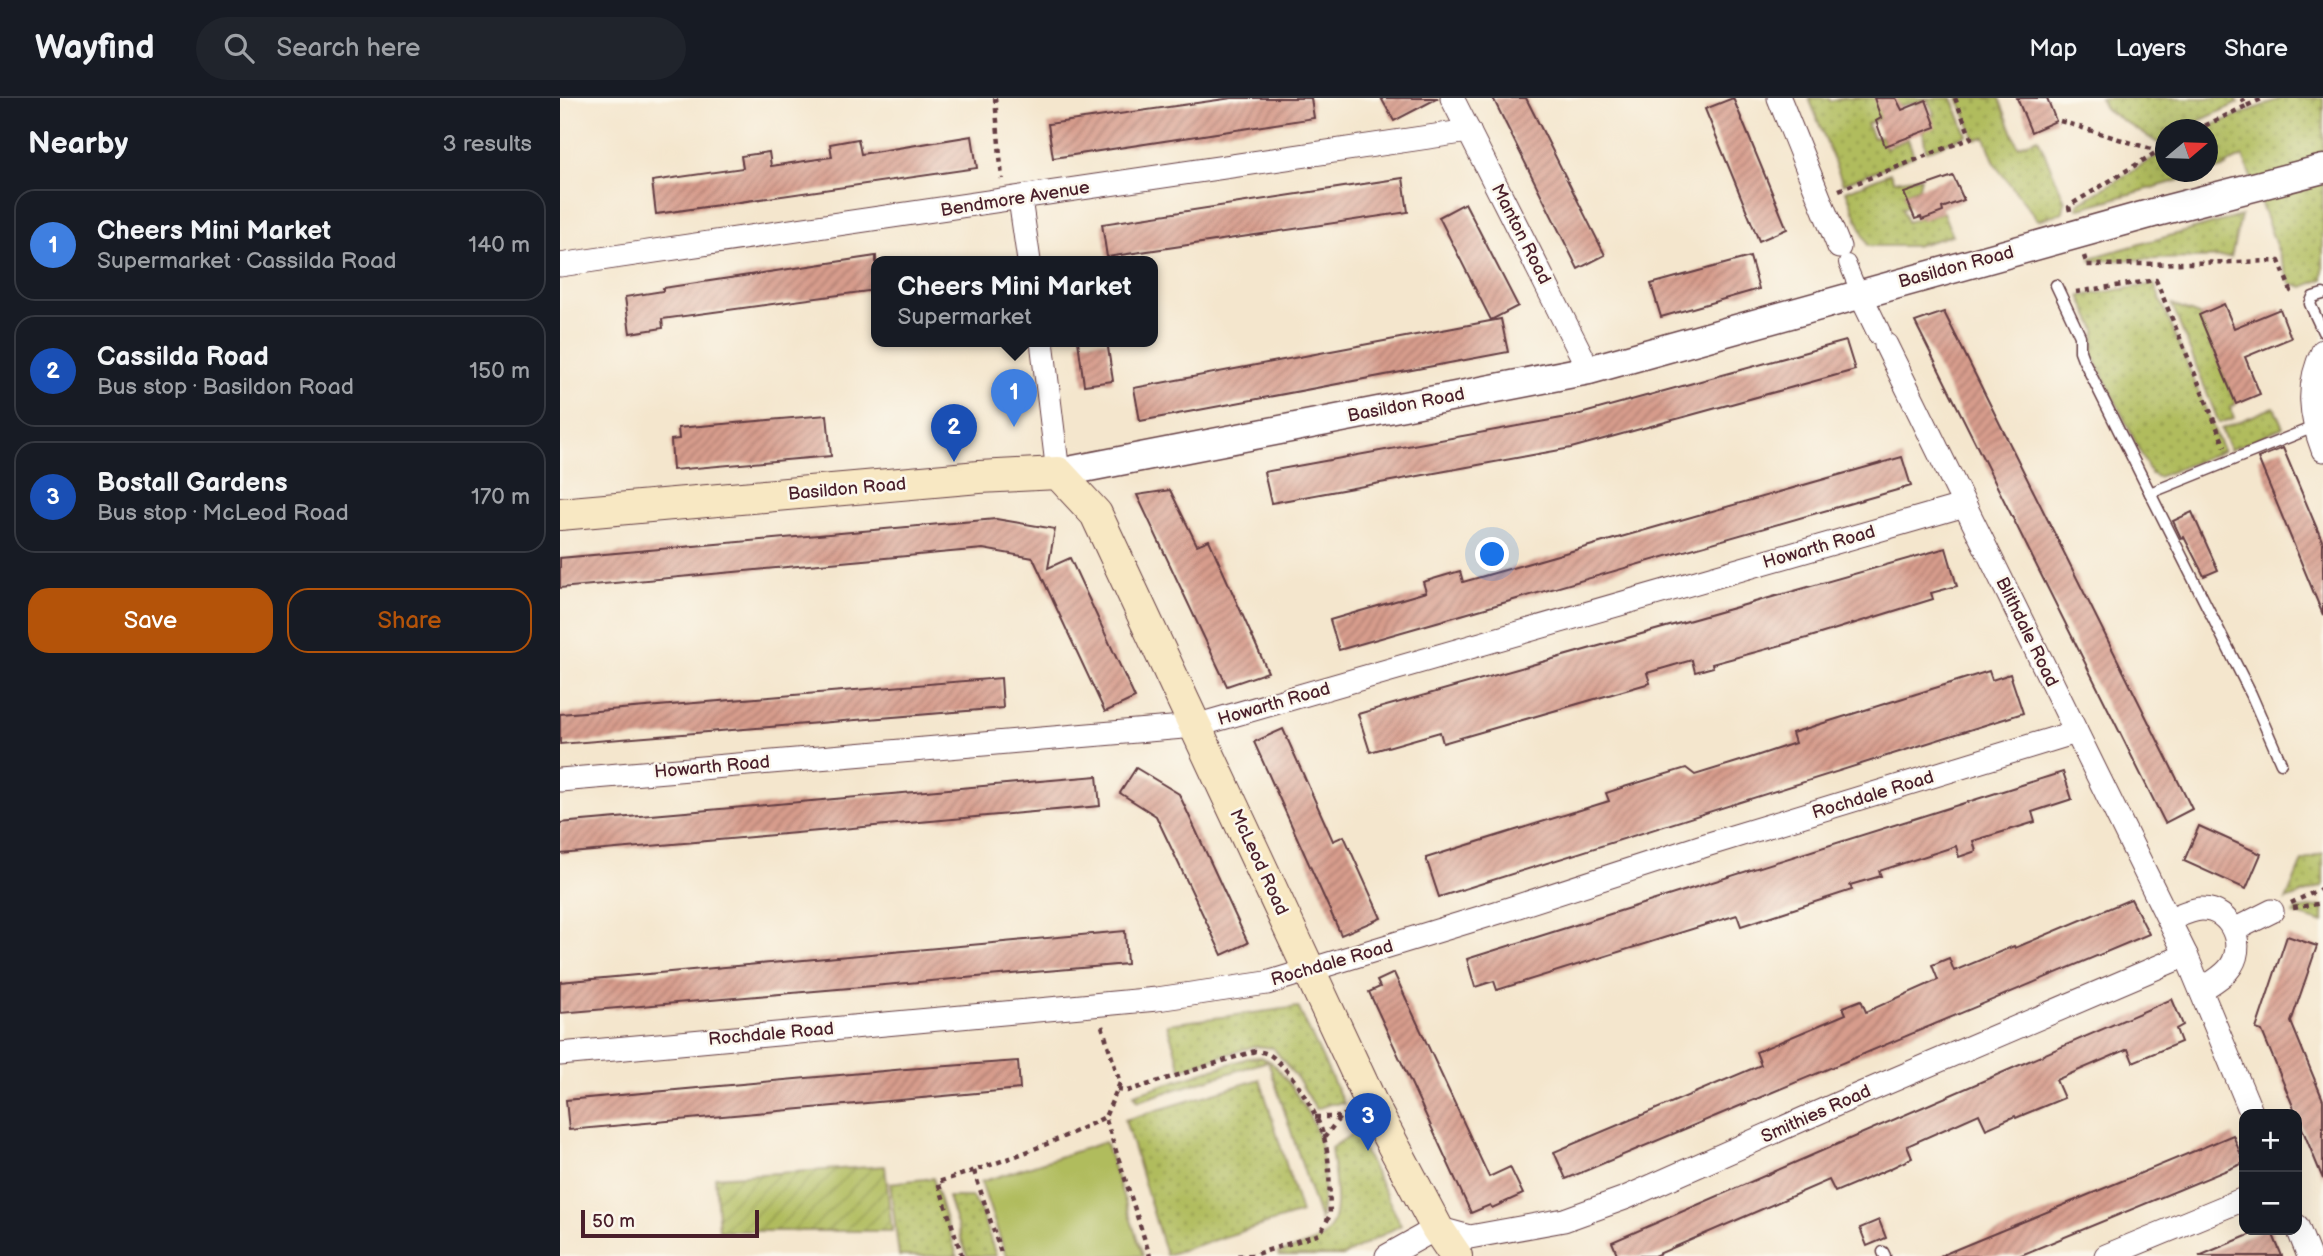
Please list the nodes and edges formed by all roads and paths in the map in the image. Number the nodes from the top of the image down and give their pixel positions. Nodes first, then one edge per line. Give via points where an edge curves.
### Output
1 (995, 98) edge
2 (1452, 98) edge
3 (1779, 98) edge
4 (1955, 98) edge
5 (2242, 98) edge
6 (2264, 98) edge
7 (2246, 106) junction
8 (2218, 119) edge
9 (2060, 121) dead end
10 (1469, 131) junction
11 (2155, 150) edge
12 (2155, 153) edge
13 (2323, 169) edge
14 (1819, 198) junction
15 (1013, 200) junction
16 (2077, 233) junction
17 (1843, 255) joint
18 (1028, 256) edge
19 (560, 265) edge
20 (2058, 290) joint
21 (1860, 294) junction
22 (2323, 294) edge
23 (2310, 300) junction
24 (2323, 332) edge
25 (1043, 347) edge
26 (2323, 351) edge
27 (1589, 370) junction
28 (2314, 427) junction
29 (2323, 450) edge
30 (2231, 461) junction
31 (1058, 473) junction
32 (2150, 493) junction
33 (1965, 505) junction
34 (560, 514) edge
35 (1195, 726) junction
36 (2076, 732) junction
37 (2281, 763) dead end
38 (560, 780) edge
39 (2323, 888) edge
40 (2323, 903) edge
41 (2272, 911) dead end
42 (2169, 919) junction
43 (2234, 930) junction
44 (2186, 956) junction
45 (1310, 971) junction
46 (2201, 990) junction
47 (1096, 1005) junction
48 (560, 1054) edge
49 (1117, 1090) junction
50 (2250, 1109) edge
51 (1105, 1116) junction
52 (1315, 1117) junction
53 (1324, 1138) junction
54 (974, 1171) junction
55 (2239, 1201) edge
56 (1437, 1228) junction
57 (2301, 1235) edge
58 (961, 1256) edge
59 (1002, 1256) edge
60 (1150, 1256) edge
61 (1233, 1256) edge
62 (1387, 1256) edge
63 (1456, 1256) edge
64 (2106, 1256) edge
65 (2309, 1256) edge

1 - 15 path via 1001,174
2 - 10 street, Manton Road
3 - 14 street
4 - 14 path via 1971,138
5 - 7 path
6 - 7 path
7 - 8 path
9 - 11 path
10 - 15 street, Bendmore Avenue
10 - 27 street, Manton Road
12 - 16 path via 2069,207
13 - 16 street, Basildon Road
14 - 17 street
15 - 18 street
15 - 19 street, Bendmore Avenue
16 - 21 street, Basildon Road
16 - 23 path via 2087,265 2279,261 2291,291
17 - 21 street
20 - 30 path via 2156,280
20 - 32 lane via 2080,336 2083,359
21 - 27 street, Basildon Road
21 - 33 street, Blithdale Road
22 - 23 lane
23 - 24 lane
25 - 31 street
26 - 28 street via 2310,395
27 - 31 street, Basildon Road
28 - 29 street
28 - 30 lane
30 - 32 lane
31 - 34 main road, Basildon Road
31 - 35 main road, McLeod Road via 1096,514
32 - 37 lane
33 - 35 street, Howarth Road
33 - 36 street, Blithdale Road
35 - 38 street, Howarth Road
35 - 45 main road, McLeod Road
36 - 42 street, Blithdale Road
36 - 45 street, Rochdale Road
39 - 40 path via 2285,909
41 - 43 street
42 - 43 street via 2201,909 2213,911
42 - 44 street, Blithdale Road
43 - 46 street via 2237,939 2232,965
44 - 46 street, Blithdale Road
44 - 56 street, Smithies Road via 1625,1198 1564,1220 1470,1237
45 - 47 street, Rochdale Road via 1267,983
45 - 56 main road, McLeod Road via 1374,1109
46 - 50 street, Blithdale Road
47 - 48 street, Rochdale Road
47 - 49 path via 1120,1083
49 - 51 path
49 - 52 path via 1127,1091 1255,1051 1276,1059
51 - 54 path via 1022,1156
51 - 60 path
52 - 53 path
52 - 53 path via 1340,1118
53 - 61 path via 1330,1214 1320,1234 1253,1255
54 - 58 path via 938,1182
54 - 59 path
55 - 64 street
56 - 62 street
56 - 63 main road, McLeod Road
57 - 65 street

